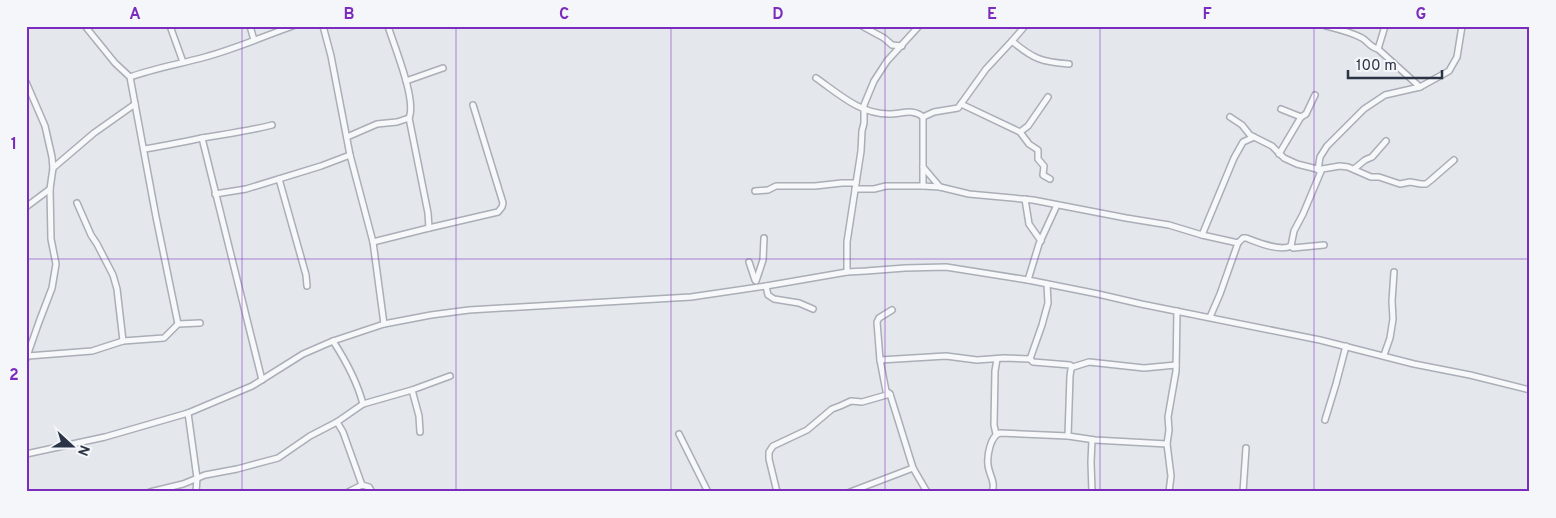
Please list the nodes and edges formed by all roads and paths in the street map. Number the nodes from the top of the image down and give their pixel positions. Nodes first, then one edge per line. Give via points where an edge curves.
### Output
1 (85, 26) edge
2 (170, 26) edge
3 (250, 26) edge
4 (293, 26) edge
5 (323, 26) edge
6 (388, 26) edge
7 (862, 26) edge
8 (919, 26) edge
9 (1025, 26) edge
10 (1326, 26) edge
11 (1385, 26) edge
12 (1462, 26) edge
13 (254, 40) junction
14 (1012, 41) junction
15 (892, 45) junction
16 (902, 46) junction
17 (1378, 49) junction
18 (891, 56) junction
19 (183, 62) junction
20 (1069, 64) dead end
21 (443, 68) dead end
22 (130, 76) junction
23 (816, 78) dead end
24 (406, 81) junction
25 (26, 82) edge
26 (1420, 87) junction
27 (1315, 95) dead end
28 (1048, 97) dead end
29 (135, 104) junction
30 (961, 104) junction
31 (473, 105) dead end
32 (1281, 109) dead end
33 (864, 110) junction
34 (1301, 116) junction
35 (923, 117) junction
36 (1230, 117) dead end
37 (409, 118) junction
38 (272, 125) dead end
39 (1020, 132) junction
40 (347, 137) junction
41 (1254, 137) junction
42 (202, 138) junction
43 (1386, 141) dead end
44 (144, 149) junction
45 (1279, 154) junction
46 (350, 155) junction
47 (1454, 160) dead end
48 (923, 167) junction
49 (53, 168) junction
50 (1354, 169) junction
51 (1320, 170) junction
52 (279, 178) junction
53 (1050, 179) dead end
54 (855, 186) junction
55 (923, 186) junction
56 (940, 187) junction
57 (50, 190) junction
58 (755, 191) dead end
59 (215, 194) junction
60 (1025, 199) junction
61 (77, 204) dead end
62 (1056, 205) junction
63 (26, 207) edge
64 (429, 228) junction
65 (1202, 235) junction
66 (764, 238) dead end
67 (1041, 241) junction
68 (373, 242) junction
69 (1238, 243) junction
70 (1324, 245) dead end
71 (1291, 246) junction
72 (749, 262) dead end
73 (847, 272) junction
74 (1394, 272) dead end
75 (1028, 280) junction
76 (756, 281) junction
77 (1047, 284) junction
78 (307, 286) dead end
79 (766, 286) junction
80 (758, 288) junction
81 (813, 309) dead end
82 (892, 310) dead end
83 (1177, 311) junction
84 (1210, 317) junction
85 (200, 323) dead end
86 (178, 324) junction
87 (384, 324) junction
88 (123, 341) junction
89 (333, 342) junction
90 (1346, 346) junction
91 (1384, 355) junction
92 (27, 357) edge
93 (997, 359) junction
94 (1030, 359) junction
95 (880, 360) junction
96 (1176, 365) junction
97 (1073, 367) junction
98 (450, 376) dead end
99 (262, 380) junction
100 (412, 390) junction
101 (1530, 390) edge
102 (890, 394) junction
103 (363, 404) junction
104 (188, 414) junction
105 (1325, 420) dead end
106 (337, 422) junction
107 (420, 432) dead end
108 (679, 434) dead end
109 (996, 434) junction
110 (1068, 436) junction
111 (1092, 440) junction
112 (1167, 444) junction
113 (1246, 448) dead end
114 (26, 454) edge
115 (913, 468) junction
116 (197, 478) junction
117 (362, 485) junction
118 (150, 492) edge
119 (196, 492) edge
120 (348, 492) edge
121 (372, 492) edge
122 (708, 492) edge
123 (777, 492) edge
124 (850, 492) edge
125 (927, 492) edge
126 (992, 492) edge
127 (1092, 492) edge
128 (1169, 492) edge
129 (1243, 492) edge

1 - 22 street
2 - 19 street
3 - 13 street
4 - 13 street
5 - 40 street
6 - 24 street
7 - 15 street
8 - 16 street
9 - 14 street
10 - 17 street via 1364,38 1372,48
11 - 17 street
12 - 26 street via 1456,57 1449,71
13 - 19 street
14 - 20 street via 1026,53 1047,63
14 - 30 street
15 - 16 street
15 - 18 street
16 - 18 street
17 - 26 street
18 - 33 street via 874,81
19 - 22 street
21 - 24 street
22 - 29 street
23 - 33 street
24 - 37 street via 411,110
25 - 49 street via 45,126
26 - 51 street via 1385,95 1364,109 1327,146 1320,157
27 - 34 street via 1306,114
28 - 39 street
29 - 44 street
29 - 49 street
30 - 35 street via 955,110 934,112
30 - 39 street
31 - 64 street via 502,207 498,212
32 - 34 street
33 - 35 street via 890,114 913,112
33 - 54 street
34 - 45 street
35 - 48 street
36 - 41 street
37 - 40 street via 377,124
37 - 64 street
38 - 42 street
39 - 53 street via 1038,150 1044,175
40 - 46 street
41 - 45 street via 1272,146
41 - 65 street via 1243,142 1234,158
42 - 44 street
42 - 59 street
43 - 50 street via 1372,157
44 - 86 street
45 - 51 street via 1297,164
46 - 52 street
46 - 68 street
47 - 50 street via 1431,180 1421,184 1400,184
48 - 55 street
48 - 56 street
49 - 57 street
50 - 51 street via 1340,166
51 - 71 street via 1294,231
52 - 59 street via 246,189
52 - 78 street
54 - 55 street via 874,189
54 - 58 street via 842,183 776,186
54 - 73 street via 847,242
55 - 56 street
56 - 60 street via 969,194
57 - 63 street
57 - 92 street via 50,239 56,269
59 - 99 street
60 - 62 street
60 - 67 street via 1029,224
61 - 88 street via 114,276
62 - 65 street via 1170,225
62 - 67 street
64 - 68 street
65 - 69 street
66 - 76 street via 763,260
67 - 75 street
68 - 87 street
69 - 71 street via 1246,238 1276,247
69 - 84 street
70 - 71 street
72 - 76 street
73 - 75 street via 946,267
73 - 79 street
74 - 91 street via 1393,319
75 - 77 street
76 - 80 street
77 - 83 street
77 - 94 street via 1048,303
79 - 80 street
79 - 81 street via 768,295 774,299
80 - 87 street via 674,299 469,310
82 - 95 street via 877,322
83 - 84 street
83 - 96 street
84 - 90 street
85 - 86 street
86 - 88 street via 164,338
87 - 89 street
88 - 92 street via 92,351
89 - 99 street via 303,354
89 - 103 street via 344,357
90 - 91 street
90 - 105 street
91 - 101 street
93 - 94 street
93 - 95 street via 946,356
93 - 109 street
94 - 97 street
95 - 102 street via 886,390
96 - 97 street via 1144,368 1093,362
96 - 112 street
97 - 110 street via 1070,369
98 - 100 street
99 - 104 street
100 - 103 street
100 - 107 street
102 - 115 street
102 - 123 street via 862,402 851,401 832,409 808,430 773,446 768,459
103 - 106 street
104 - 114 street
104 - 116 street
106 - 116 street via 278,458
106 - 117 street
108 - 122 street
109 - 110 street
109 - 126 street via 988,465 994,484
110 - 111 street
111 - 112 street
111 - 127 street
112 - 128 street via 1171,476
113 - 129 street
115 - 124 street
115 - 125 street
116 - 118 street
116 - 119 street
117 - 120 street
117 - 121 street

